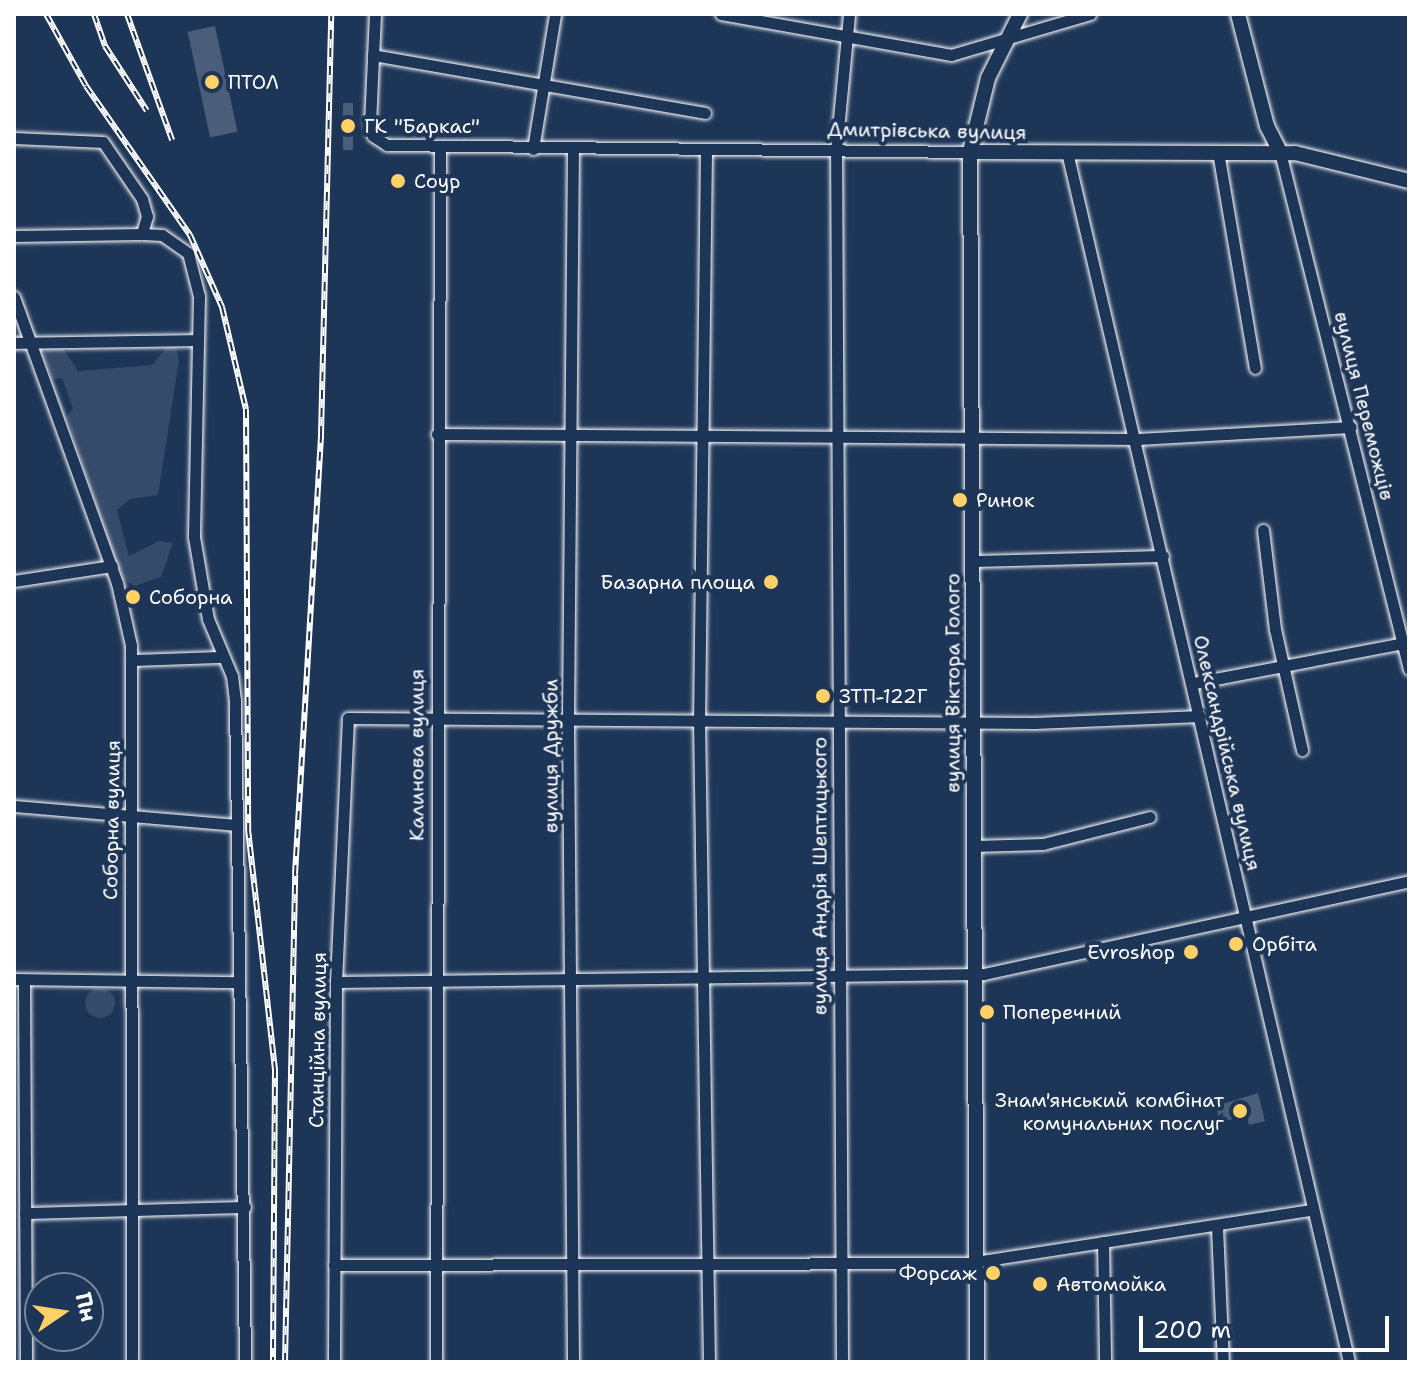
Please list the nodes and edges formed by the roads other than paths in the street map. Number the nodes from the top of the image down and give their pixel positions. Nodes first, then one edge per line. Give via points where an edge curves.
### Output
1 (375, 14) edge
2 (555, 14) edge
3 (721, 14) edge
4 (849, 14) edge
5 (1020, 14) edge
6 (1090, 14) edge
7 (1238, 14) edge
8 (844, 39) junction
9 (1004, 42) junction
10 (373, 55) junction
11 (542, 83) junction
12 (705, 113) dead end
13 (14, 138) edge
14 (440, 148) junction
15 (533, 149) junction
16 (573, 150) junction
17 (706, 150) junction
18 (836, 150) junction
19 (970, 152) junction
20 (1067, 152) junction
21 (1218, 152) junction
22 (1280, 152) junction
23 (1409, 181) edge
24 (142, 234) junction
25 (14, 236) edge
26 (14, 297) edge
27 (196, 340) junction
28 (14, 343) edge
29 (33, 343) junction
30 (1255, 368) dead end
31 (1351, 427) junction
32 (437, 434) junction
33 (971, 435) junction
34 (570, 436) junction
35 (702, 436) junction
36 (836, 437) junction
37 (1138, 439) junction
38 (1263, 530) dead end
39 (1163, 556) junction
40 (972, 561) junction
41 (112, 566) junction
42 (14, 581) edge
43 (1403, 643) junction
44 (220, 657) junction
45 (132, 660) junction
46 (1284, 665) junction
47 (1409, 669) edge
48 (1194, 683) junction
49 (434, 716) junction
50 (1200, 716) junction
51 (568, 719) junction
52 (699, 720) junction
53 (974, 722) junction
54 (837, 723) junction
55 (1302, 750) dead end
56 (14, 806) edge
57 (1150, 817) dead end
58 (129, 818) junction
59 (234, 825) junction
60 (974, 846) junction
61 (1409, 881) edge
62 (1246, 920) junction
63 (975, 974) junction
64 (838, 976) junction
65 (570, 977) junction
66 (703, 978) junction
67 (436, 979) junction
68 (19, 980) edge
69 (239, 982) junction
70 (336, 982) junction
71 (129, 983) junction
72 (245, 1207) junction
73 (131, 1210) junction
74 (1312, 1210) junction
75 (25, 1213) junction
76 (1217, 1227) junction
77 (1103, 1242) junction
78 (976, 1263) junction
79 (334, 1265) junction
80 (436, 1267) junction
81 (707, 1268) junction
82 (840, 1268) junction
83 (571, 1269) junction
84 (26, 1362) edge
85 (132, 1362) edge
86 (245, 1362) edge
87 (334, 1362) edge
88 (436, 1362) edge
89 (573, 1362) edge
90 (709, 1362) edge
91 (842, 1362) edge
92 (977, 1362) edge
93 (1105, 1362) edge
94 (1223, 1362) edge
95 (1349, 1362) edge

1 - 10 street
2 - 11 street
3 - 8 street
4 - 8 street, вулиця Андрія Шептицького
5 - 9 main road, вулиця Віктора Голого
6 - 9 street
7 - 22 main road via 1267,126
8 - 9 street via 951,55
8 - 18 street, вулиця Андрія Шептицького
9 - 19 main road, вулиця Віктора Голого
10 - 11 street
10 - 14 street via 373,136 387,145
11 - 12 street
11 - 15 street
13 - 24 street via 103,142 142,199 147,216
14 - 15 street, Дмитрівська вулиця
14 - 32 street, Калинова вулиця
15 - 16 street, Дмитрівська вулиця
16 - 17 street, Дмитрівська вулиця
16 - 34 street, вулиця Дружби
17 - 18 street, Дмитрівська вулиця
17 - 35 street
18 - 19 street, Дмитрівська вулиця
18 - 36 street, вулиця Андрія Шептицького
19 - 20 main road, Дмитрівська вулиця
19 - 33 main road, вулиця Віктора Голого
20 - 21 main road, Дмитрівська вулиця
20 - 37 street, Олександрійська вулиця
21 - 22 main road, Дмитрівська вулиця
21 - 30 street
22 - 23 main road, Дмитрівська вулиця
22 - 31 street, вулиця Переможців
24 - 25 street
24 - 27 street via 162,235 188,253 199,296
26 - 29 street, Соборна вулиця
27 - 29 street
27 - 44 street via 194,537
28 - 29 street
29 - 41 street, Соборна вулиця
31 - 37 street
31 - 43 street, вулиця Переможців
32 - 34 street
32 - 49 street, Калинова вулиця
33 - 36 street
33 - 37 street
33 - 40 main road, вулиця Віктора Голого
34 - 35 street
34 - 51 street, вулиця Дружби
35 - 36 street
35 - 52 street
36 - 54 street, вулиця Андрія Шептицького
37 - 39 street, Олександрійська вулиця
38 - 46 street
39 - 40 street
39 - 48 street, Олександрійська вулиця
40 - 53 main road, вулиця Віктора Голого
41 - 42 street
41 - 45 street, Соборна вулиця
43 - 46 street
43 - 47 street, вулиця Переможців
44 - 45 street
44 - 59 street via 232,676 235,700
45 - 58 street, Соборна вулиця
46 - 48 street
46 - 55 street
48 - 50 street, Олександрійська вулиця
49 - 51 street
49 - 67 street, Калинова вулиця
49 - 70 street, Станційна вулиця via 348,718
50 - 53 street
50 - 62 street, Олександрійська вулиця
51 - 52 street
51 - 65 street, вулиця Дружби
52 - 54 street
52 - 66 street
53 - 54 street
53 - 60 main road, вулиця Віктора Голого
54 - 64 street, вулиця Андрія Шептицького
56 - 58 street
57 - 60 street via 1043,844
58 - 59 street
58 - 71 street, Соборна вулиця
59 - 69 street
60 - 63 main road, вулиця Віктора Голого
61 - 62 street
62 - 63 street
62 - 74 street, Олександрійська вулиця
63 - 64 street
63 - 78 main road, вулиця Віктора Голого
64 - 66 street
64 - 82 street, вулиця Андрія Шептицького
65 - 66 street
65 - 67 street
65 - 83 street, вулиця Дружби
66 - 81 street
67 - 70 street
67 - 80 street, Калинова вулиця
68 - 71 street
68 - 75 street
69 - 71 street
69 - 72 street
70 - 79 street, Станційна вулиця
71 - 73 street, Соборна вулиця
72 - 73 street
72 - 86 street
73 - 75 street
73 - 85 street, Соборна вулиця
74 - 76 street
74 - 95 street, Олександрійська вулиця
75 - 84 street
76 - 77 street
76 - 94 street
77 - 78 street
77 - 93 street
78 - 82 street
78 - 92 main road, вулиця Віктора Голого
79 - 80 street
79 - 87 street, Станційна вулиця
80 - 83 street
80 - 88 street, Калинова вулиця
81 - 82 street
81 - 83 street
81 - 90 street
82 - 91 street, вулиця Андрія Шептицького
83 - 89 street, вулиця Дружби

